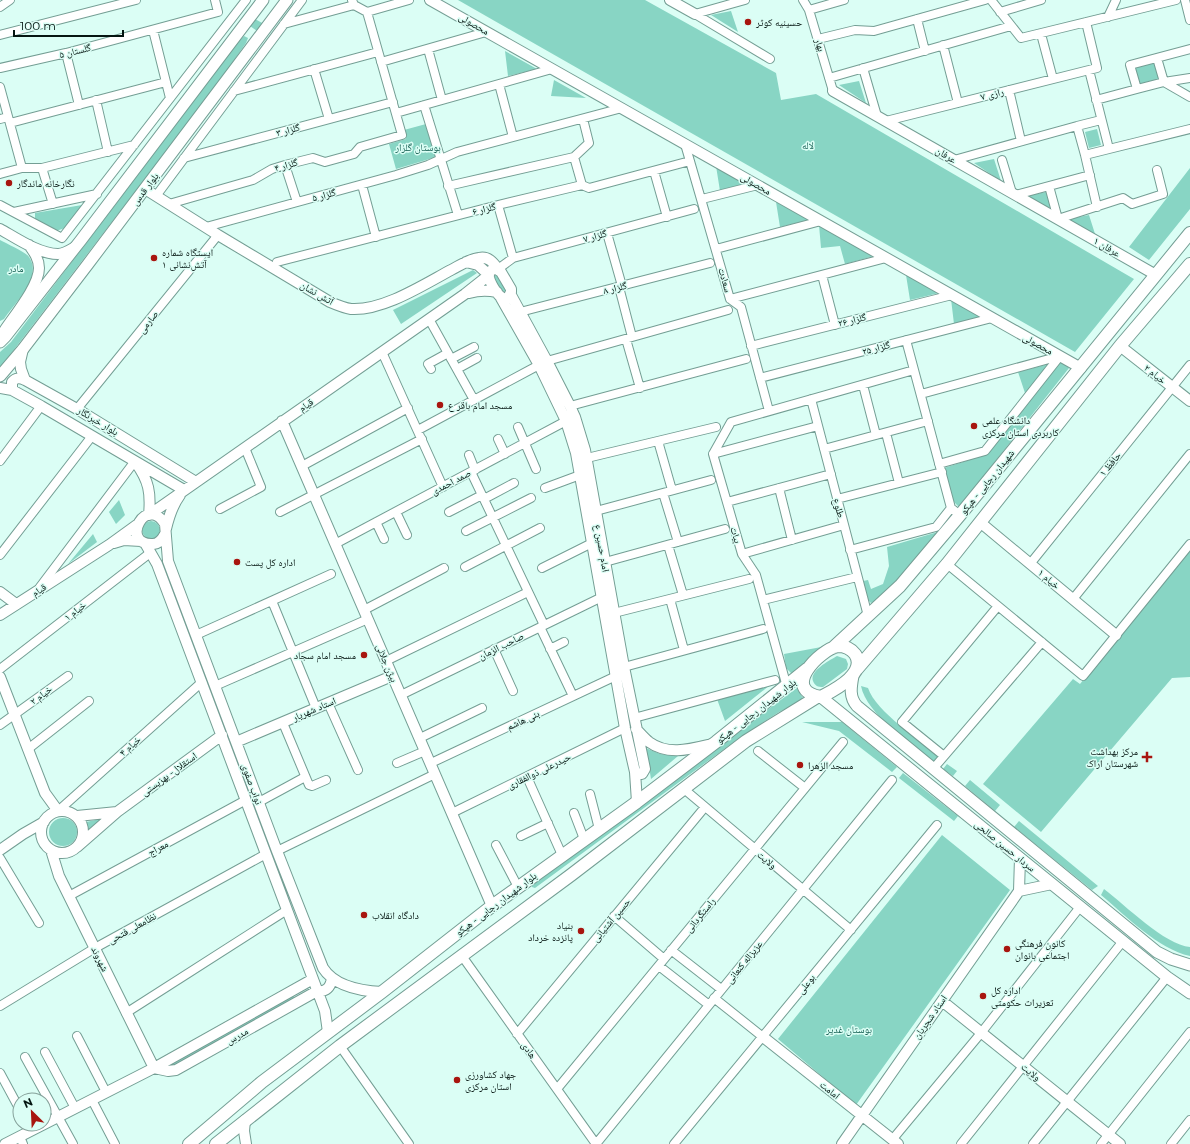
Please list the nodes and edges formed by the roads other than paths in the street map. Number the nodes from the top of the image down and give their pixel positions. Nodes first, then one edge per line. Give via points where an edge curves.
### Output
1 (10, 0) edge
2 (136, 0) edge
3 (215, 0) edge
4 (246, 0) edge
5 (287, 0) edge
6 (302, 0) edge
7 (410, 0) edge
8 (430, 0) edge
9 (670, 0) edge
10 (745, 0) edge
11 (804, 0) edge
12 (844, 0) edge
13 (985, 0) edge
14 (990, 0) edge
15 (1041, 0) edge
16 (1116, 0) edge
17 (1176, 0) edge
18 (1185, 0) edge
19 (262, 1) edge
20 (353, 3) edge
21 (0, 7) edge
22 (809, 10) junction
23 (367, 12) junction
24 (1000, 12) junction
25 (277, 14) junction
26 (695, 14) junction
27 (1108, 17) junction
28 (917, 19) junction
29 (1190, 20) edge
30 (1086, 22) junction
31 (284, 24) junction
32 (1011, 26) junction
33 (153, 30) junction
34 (486, 32) junction
35 (1041, 34) junction
36 (0, 35) edge
37 (236, 36) junction
38 (818, 39) junction
39 (943, 45) junction
40 (251, 48) junction
41 (428, 49) junction
42 (1190, 49) edge
43 (925, 50) junction
44 (378, 52) junction
45 (66, 53) junction
46 (1157, 58) junction
47 (770, 59) dead end
48 (381, 62) junction
49 (0, 68) edge
50 (863, 68) junction
51 (552, 69) junction
52 (314, 70) junction
53 (1089, 70) junction
54 (829, 78) junction
55 (1190, 78) edge
56 (1053, 79) junction
57 (166, 82) junction
58 (1164, 82) junction
59 (499, 84) junction
60 (0, 87) edge
61 (1137, 89) junction
62 (1009, 90) junction
63 (234, 91) junction
64 (833, 91) joint
65 (1190, 97) edge
66 (170, 98) junction
67 (96, 100) junction
68 (442, 100) junction
69 (1096, 100) junction
70 (392, 102) junction
71 (958, 103) junction
72 (79, 105) junction
73 (424, 105) junction
74 (622, 108) junction
75 (396, 113) junction
76 (882, 118) junction
77 (329, 119) junction
78 (583, 119) junction
79 (6, 120) edge
80 (1101, 120) junction
81 (1077, 126) junction
82 (1190, 129) edge
83 (513, 138) junction
84 (1021, 142) junction
85 (685, 144) junction
86 (134, 145) junction
87 (1109, 149) junction
88 (108, 152) junction
89 (1085, 155) junction
90 (574, 157) junction
91 (184, 158) junction
92 (440, 159) junction
93 (954, 160) junction
94 (1002, 160) dead end
95 (690, 162) junction
96 (285, 165) junction
97 (22, 168) junction
98 (42, 168) junction
99 (1157, 170) dead end
100 (654, 171) junction
101 (0, 174) edge
102 (1090, 175) junction
103 (362, 184) junction
104 (582, 185) junction
105 (758, 185) junction
106 (448, 186) junction
107 (1049, 186) junction
108 (145, 189) junction
109 (96, 194) junction
110 (1014, 194) junction
111 (156, 196) junction
112 (702, 199) junction
113 (297, 202) junction
114 (52, 204) junction
115 (170, 204) junction
116 (0, 205) edge
117 (498, 205) junction
118 (1097, 207) junction
119 (694, 209) dead end
120 (14, 212) junction
121 (458, 215) junction
122 (667, 217) junction
123 (1058, 219) junction
124 (821, 221) junction
125 (206, 227) junction
126 (0, 229) edge
127 (607, 233) junction
128 (1190, 233) edge
129 (218, 235) junction
130 (376, 237) junction
131 (29, 245) junction
132 (77, 246) junction
133 (716, 249) junction
134 (513, 258) junction
135 (886, 258) junction
136 (277, 262) dead end
137 (466, 262) junction
138 (710, 264) dead end
139 (1190, 264) edge
140 (498, 269) junction
141 (488, 275) junction
142 (822, 275) junction
143 (1156, 275) junction
144 (620, 286) junction
145 (465, 294) junction
146 (503, 295) junction
147 (952, 295) junction
148 (730, 299) junction
149 (728, 310) dead end
150 (520, 312) junction
151 (992, 318) junction
152 (429, 319) junction
153 (835, 324) junction
154 (0, 337) edge
155 (629, 338) junction
156 (906, 340) junction
157 (0, 342) edge
158 (751, 346) junction
159 (1120, 346) junction
160 (474, 347) dead end
161 (23, 349) junction
162 (382, 352) junction
163 (450, 356) junction
164 (1060, 356) junction
165 (477, 358) dead end
166 (746, 359) dead end
167 (543, 363) junction
168 (1190, 365) edge
169 (1081, 368) junction
170 (431, 369) dead end
171 (457, 369) junction
172 (914, 370) junction
173 (0, 376) edge
174 (760, 378) junction
175 (25, 380) junction
176 (863, 385) junction
177 (1172, 387) junction
178 (0, 388) edge
179 (640, 388) junction
180 (12, 390) junction
181 (921, 394) junction
182 (811, 399) junction
183 (474, 400) junction
184 (1190, 401) edge
185 (41, 406) junction
186 (570, 406) junction
187 (408, 408) junction
188 (77, 409) junction
189 (769, 411) junction
190 (282, 421) junction
191 (566, 421) junction
192 (928, 421) junction
193 (818, 426) junction
194 (518, 427) dead end
195 (716, 427) dead end
196 (418, 430) junction
197 (886, 433) junction
198 (876, 435) junction
199 (92, 436) junction
200 (422, 439) junction
201 (498, 439) dead end
202 (658, 441) junction
203 (525, 443) junction
204 (245, 448) junction
205 (824, 449) junction
206 (505, 454) junction
207 (713, 454) junction
208 (1190, 454) edge
209 (469, 455) dead end
210 (587, 458) junction
211 (0, 461) edge
212 (135, 461) junction
213 (166, 463) junction
214 (302, 466) junction
215 (941, 468) junction
216 (536, 469) dead end
217 (473, 471) junction
218 (831, 474) junction
219 (160, 475) junction
220 (580, 476) junction
221 (711, 480) dead end
222 (196, 482) junction
223 (514, 483) dead end
224 (899, 483) junction
225 (443, 487) junction
226 (545, 488) dead end
227 (779, 488) junction
228 (184, 490) junction
229 (672, 490) junction
230 (663, 492) junction
231 (314, 495) junction
232 (483, 497) junction
233 (531, 498) dead end
234 (837, 499) junction
235 (726, 502) junction
236 (220, 509) dead end
237 (596, 511) junction
238 (280, 512) dead end
239 (396, 512) junction
240 (449, 512) dead end
241 (956, 512) junction
242 (148, 515) junction
243 (492, 517) junction
244 (376, 522) junction
245 (981, 523) junction
246 (138, 524) junction
247 (844, 526) junction
248 (540, 528) dead end
249 (725, 530) dead end
250 (466, 531) dead end
251 (166, 532) junction
252 (407, 535) dead end
253 (384, 539) dead end
254 (792, 540) junction
255 (143, 542) junction
256 (678, 542) junction
257 (592, 543) junction
258 (335, 544) junction
259 (1190, 544) edge
260 (108, 545) junction
261 (668, 545) junction
262 (506, 546) junction
263 (850, 550) junction
264 (150, 553) junction
265 (742, 554) junction
266 (0, 555) edge
267 (168, 561) junction
268 (605, 562) junction
269 (157, 564) junction
270 (947, 564) junction
271 (1030, 564) junction
272 (465, 567) dead end
273 (444, 568) dead end
274 (542, 568) dead end
275 (331, 574) dead end
276 (857, 577) junction
277 (749, 579) dead end
278 (38, 590) junction
279 (0, 592) edge
280 (528, 592) junction
281 (683, 596) junction
282 (602, 597) junction
283 (670, 599) junction
284 (1073, 599) junction
285 (763, 600) junction
286 (272, 601) junction
287 (16, 604) junction
288 (998, 606) junction
289 (614, 613) junction
290 (366, 614) junction
291 (0, 615) edge
292 (868, 616) junction
293 (542, 626) junction
294 (763, 629) dead end
295 (196, 635) junction
296 (1116, 635) junction
297 (564, 642) dead end
298 (1042, 642) junction
299 (834, 647) junction
300 (550, 649) junction
301 (494, 650) junction
302 (684, 650) junction
303 (293, 652) junction
304 (386, 661) junction
305 (624, 667) junction
306 (0, 668) edge
307 (807, 669) junction
308 (855, 673) junction
309 (68, 676) dead end
310 (392, 676) junction
311 (616, 676) junction
312 (0, 677) edge
313 (775, 680) dead end
314 (202, 682) junction
315 (215, 686) junction
316 (787, 687) junction
317 (513, 691) dead end
318 (401, 695) junction
319 (573, 696) junction
320 (819, 697) junction
321 (89, 701) dead end
322 (328, 703) junction
323 (316, 708) junction
324 (482, 708) dead end
325 (864, 712) junction
326 (15, 715) junction
327 (634, 718) junction
328 (283, 723) junction
329 (852, 723) junction
330 (0, 725) edge
331 (625, 728) junction
332 (636, 729) junction
333 (222, 735) junction
334 (420, 738) junction
335 (236, 742) junction
336 (716, 742) junction
337 (843, 742) dead end
338 (28, 749) junction
339 (425, 751) junction
340 (758, 751) dead end
341 (944, 756) junction
342 (397, 763) dead end
343 (430, 764) junction
344 (933, 769) junction
345 (358, 770) dead end
346 (634, 772) junction
347 (435, 774) junction
348 (527, 776) junction
349 (305, 777) junction
350 (326, 780) dead end
351 (892, 780) dead end
352 (805, 788) junction
353 (684, 789) junction
354 (45, 793) junction
355 (590, 794) dead end
356 (246, 800) junction
357 (258, 802) junction
358 (637, 802) junction
359 (705, 807) junction
360 (58, 811) junction
361 (117, 812) junction
362 (452, 813) junction
363 (574, 813) dead end
364 (77, 816) junction
365 (45, 820) junction
366 (548, 823) junction
367 (937, 824) dead end
368 (599, 829) junction
369 (23, 834) junction
370 (520, 836) dead end
371 (42, 838) junction
372 (584, 839) junction
373 (496, 845) dead end
374 (77, 847) junction
375 (755, 849) junction
376 (0, 850) edge
377 (51, 850) junction
378 (277, 851) junction
379 (66, 853) junction
380 (266, 854) junction
381 (562, 855) junction
382 (0, 858) edge
383 (1020, 858) junction
384 (59, 876) junction
385 (522, 884) junction
386 (1052, 884) junction
387 (802, 889) junction
388 (1018, 891) junction
389 (69, 896) junction
390 (506, 896) junction
391 (538, 898) junction
392 (492, 906) junction
393 (1080, 907) junction
394 (287, 910) junction
395 (518, 913) junction
396 (614, 916) junction
397 (39, 922) dead end
398 (851, 930) junction
399 (1123, 941) junction
400 (95, 948) junction
401 (671, 950) junction
402 (462, 956) junction
403 (662, 962) junction
404 (1190, 965) edge
405 (1167, 977) junction
406 (313, 979) junction
407 (332, 979) junction
408 (721, 990) junction
409 (317, 991) junction
410 (382, 992) junction
411 (1190, 993) edge
412 (711, 1001) junction
413 (942, 1001) junction
414 (0, 1006) edge
415 (126, 1013) junction
416 (328, 1032) junction
417 (1190, 1032) edge
418 (981, 1033) junction
419 (518, 1034) junction
420 (77, 1036) dead end
421 (763, 1037) junction
422 (340, 1046) junction
423 (45, 1052) dead end
424 (26, 1057) dead end
425 (1024, 1067) junction
426 (154, 1068) junction
427 (0, 1073) edge
428 (557, 1089) junction
429 (106, 1092) junction
430 (12, 1095) edge
431 (92, 1100) junction
432 (1067, 1102) junction
433 (76, 1108) junction
434 (862, 1116) junction
435 (58, 1117) junction
436 (52, 1119) edge
437 (245, 1120) junction
438 (1190, 1120) edge
439 (1108, 1135) junction
440 (21, 1140) edge
441 (895, 1142) edge
442 (5, 1144) edge
443 (73, 1144) edge
444 (115, 1144) edge
445 (189, 1144) edge
446 (216, 1144) edge
447 (246, 1144) edge
448 (409, 1144) edge
449 (596, 1144) edge
450 (674, 1144) edge
451 (842, 1144) edge
452 (961, 1144) edge
453 (1033, 1144) edge
454 (1101, 1144) edge
455 (1120, 1144) edge
456 (1171, 1144) edge

1 - 21 street
2 - 36 street
3 - 33 street, گلستان ۵ via 218,12
4 - 66 street
5 - 25 main road, بلوار قدس
6 - 31 street
7 - 23 street
8 - 34 street, محصولی
9 - 26 street
10 - 26 street
11 - 22 street, بهار
12 - 22 street
13 - 28 street
14 - 24 street
15 - 24 street
16 - 27 street
17 - 27 street
18 - 29 street
19 - 25 main road via 258,12 260,17 267,19
19 - 37 main road, بلوار قدس
20 - 23 street
20 - 31 street
22 - 38 street, بهار
23 - 44 street
24 - 32 street
25 - 40 main road, بلوار قدس
26 - 47 street
27 - 30 street
28 - 38 street via 874,31 855,30
28 - 43 street
30 - 35 street
30 - 53 street, رازی ۷ via 1097,68
31 - 63 street
32 - 35 street via 1021,38
32 - 39 street
33 - 45 street, گلستان ۵
33 - 57 street
34 - 41 street
34 - 51 street, محصولی
35 - 56 street
37 - 40 main road via 249,30 253,33
37 - 132 main road, بلوار قدس
38 - 54 street, بهار
39 - 43 street
39 - 71 street
40 - 108 main road, بلوار قدس
41 - 48 street
41 - 68 street
42 - 46 street
43 - 50 street
44 - 48 street
44 - 52 street
45 - 49 street, گلستان ۵
45 - 72 street
46 - 58 street
46 - 61 street via 1130,65
48 - 70 street
50 - 54 street
50 - 76 street
51 - 59 street
51 - 74 street, محصولی
52 - 63 street
52 - 77 street
53 - 56 street, رازی ۷
53 - 69 street
54 - 64 street, بهار
55 - 58 street
56 - 62 street, رازی ۷
57 - 66 street
57 - 67 street
58 - 61 street
58 - 65 street
59 - 68 street
59 - 83 street
60 - 79 street
61 - 69 street
62 - 71 street, رازی ۷
62 - 84 street
63 - 91 street
64 - 76 street, عرفان
66 - 86 street
67 - 72 street
67 - 88 street
68 - 73 street
69 - 80 street
70 - 75 street
70 - 77 street, گلزار ۳
71 - 76 street, رازی ۷
72 - 79 street
73 - 75 street
73 - 92 street
74 - 78 street
74 - 85 street, محصولی
75 - 96 street, گلزار ۴ via 402,135 360,147 354,154 325,162 313,158
76 - 93 street, عرفان
77 - 91 street, گلزار ۳
78 - 83 street
78 - 90 street via 589,143
79 - 97 street
80 - 81 street
80 - 87 street
81 - 84 street
81 - 89 street
82 - 87 street
83 - 92 street via 457,152
84 - 93 street
85 - 95 street, سعادت
85 - 105 street, محصولی
86 - 88 street
86 - 109 street
87 - 89 street
88 - 98 street
89 - 102 street
90 - 104 street
90 - 106 street
91 - 111 street
92 - 103 street, گلزار ۵ via 416,169
92 - 106 street
93 - 110 street, عرفان
94 - 110 street
95 - 100 street, گلزار ۶
95 - 112 street, سعادت
96 - 113 street
96 - 115 street, گلزار ۴ via 253,180
97 - 98 street
97 - 101 street
98 - 114 street
99 - 118 street via 1163,194 1132,204 1124,198
100 - 104 street, گلزار ۶ via 589,188
100 - 122 street
102 - 107 street
102 - 118 street
103 - 113 street, گلزار ۵
103 - 130 street
104 - 117 street, گلزار ۶
105 - 112 street
105 - 124 street, محصولی
106 - 121 street
107 - 110 street
107 - 123 street
108 - 111 street, آتش نشان
108 - 161 main road, بلوار قدس
109 - 114 street
109 - 120 street via 62,238
110 - 123 street, عرفان
111 - 115 street, آتش نشان
112 - 133 street, سعادت
113 - 125 street, گلزار ۵
114 - 120 street
115 - 125 street, آتش نشان
116 - 120 street
117 - 121 street, گلزار ۶
117 - 134 street
118 - 123 street
119 - 122 street, گلزار ۷
121 - 130 street, گلزار ۶
122 - 127 street, گلزار ۷
123 - 143 street, عرفان ۱
124 - 133 street
124 - 135 street, محصولی
125 - 129 street, آتش نشان
126 - 131 street
127 - 134 street, گلزار ۷
127 - 144 street
128 - 143 main road, شهیدان رجایی - هپکو
129 - 137 street, آتش نشان via 330,302 350,309 393,299
129 - 188 street, صارمی
130 - 136 street, گلزار ۶
131 - 132 street via 59,254
131 - 154 street via 38,260 36,281
132 - 157 main road, بلوار قدس
133 - 148 street, سعادت
134 - 140 street, گلزار ۷
135 - 142 street
135 - 147 street, محصولی
137 - 140 street, آتش نشان via 487,258
137 - 141 street via 478,265
138 - 144 street, گلزار ۸
139 - 159 main road, شهیدان رجایی - هپکو
140 - 141 street, قیام via 492,269
140 - 146 street via 511,289
141 - 145 street, قیام
141 - 146 street
142 - 148 street
142 - 153 street
143 - 169 main road, شهیدان رجایی - هپکو
144 - 150 street, گلزار ۸
144 - 155 street
145 - 146 street, قیام via 487,290
145 - 152 street, قیام
146 - 150 street, امام حسین ع
146 - 167 street, امام حسین ع
147 - 151 street, محصولی
147 - 153 street, گلزار ۲۶
148 - 158 street, سعادت via 741,307
149 - 155 street
150 - 167 street, امام حسین ع
151 - 156 street, گلزار ۲۵
151 - 164 street, محصولی
152 - 162 street, قیام
152 - 163 street
153 - 158 street, گلزار ۲۶
155 - 167 street
155 - 179 street
156 - 172 street
156 - 174 street, گلزار ۲۵
158 - 174 street, سعادت
159 - 177 street, خیام ۲
159 - 245 main road, شهیدان رجایی - هپکو
160 - 163 street
161 - 173 main road, بلوار قدس
161 - 175 street via 20,362
162 - 187 street
162 - 190 street, قیام
163 - 170 street via 428,364
163 - 171 street
164 - 169 street, محصولی
164 - 181 street
164 - 215 street via 985,451
165 - 171 street
166 - 179 street
167 - 183 street
167 - 186 street, امام حسین ع
167 - 191 street, امام حسین ع
168 - 177 street, حافظ ۱
169 - 241 main road, شهیدان رجایی - هپکو
171 - 183 street
172 - 176 street
172 - 181 street
174 - 189 street, سعادت
175 - 180 street via 14,379
175 - 188 street, بلوار خبرنگار
176 - 182 street
176 - 198 street
177 - 184 street, خیام ۲
177 - 271 street, حافظ ۱
178 - 180 street, بلوار خبرنگار
179 - 186 street
180 - 185 street, بلوار خبرنگار
181 - 192 street
182 - 189 street
182 - 193 street, طلوع
183 - 196 street
185 - 199 street, بلوار خبرنگار
185 - 211 street
186 - 210 street, امام حسین ع
187 - 196 street
187 - 214 street
188 - 213 street, بلوار خبرنگار
189 - 207 street via 731,422
190 - 204 street, قیام
190 - 214 street, بیژن جلالی
191 - 203 street, صمد احمدی
191 - 220 street, امام حسین ع
192 - 197 street
192 - 215 street
193 - 205 street, طلوع
193 - 207 street
194 - 203 street
195 - 202 street
196 - 200 street
197 - 198 street
197 - 224 street
198 - 205 street
199 - 212 street, بلوار خبرنگار
199 - 266 street
200 - 225 street
200 - 231 street
201 - 206 street
202 - 210 street
202 - 229 street
203 - 206 street, صمد احمدی
203 - 216 street
204 - 222 street, قیام
204 - 236 street via 261,487
205 - 218 street, طلوع
206 - 217 street, صمد احمدی
207 - 235 street, بیات
208 - 284 street
209 - 217 street
210 - 237 street, امام حسین ع
212 - 219 street, بلوار خبرنگار
212 - 242 street via 149,489
212 - 278 street
213 - 219 street via 167,471
213 - 222 street, بلوار خبرنگار
214 - 231 street, بیژن جلالی
215 - 224 street
215 - 241 street
217 - 225 street, صمد احمدی
217 - 232 street
218 - 227 street
218 - 234 street, طلوع
219 - 228 street, بلوار خبرنگار
220 - 226 street
220 - 257 street, امام حسین ع
221 - 229 street
222 - 228 street, قیام
223 - 232 street
224 - 234 street
225 - 239 street, صمد احمدی
227 - 235 street
227 - 254 street
228 - 242 street, قیام
228 - 251 street via 174,502
229 - 230 street
230 - 237 street
230 - 256 street
231 - 238 street
231 - 258 street, بیژن جلالی
232 - 240 street
232 - 243 street
233 - 243 street
234 - 247 street, طلوع
235 - 265 street, بیات
237 - 268 street, امام حسین ع
239 - 244 street, صمد احمدی
239 - 252 street
241 - 263 street via 936,527
241 - 292 main road, شهیدان رجایی - هپکو via 900,586
242 - 246 street
242 - 251 street via 162,520
243 - 250 street
243 - 262 street
244 - 253 street
244 - 258 street, صمد احمدی
245 - 270 main road, شهیدان رجایی - هپکو
245 - 271 street, خیام ۱
246 - 255 street via 137,533
246 - 260 street, قیام
247 - 254 street
247 - 263 street, طلوع
248 - 262 street
249 - 256 street
251 - 255 street via 163,539 155,544
251 - 267 street, نواب صفوی
254 - 265 street
255 - 260 street via 124,540
255 - 264 street, نواب صفوی
256 - 261 street
257 - 274 street
257 - 282 street, امام حسین ع
258 - 290 street, بیژن جلالی
259 - 296 street
260 - 278 street, قیام
261 - 268 street
261 - 281 street
262 - 272 street
262 - 280 street
263 - 276 street, طلوع
264 - 269 street, نواب صفوی
264 - 306 street, خیام ۱
265 - 285 street, بیات via 756,575
267 - 269 street via 162,559
267 - 295 street, نواب صفوی
268 - 289 street, امام حسین ع
269 - 314 street, نواب صفوی
270 - 288 street
270 - 308 main road, شهیدان رجایی - هپکو
271 - 284 street, خیام ۱
273 - 290 street
275 - 286 street
276 - 285 street
276 - 292 street, طلوع
277 - 281 street
278 - 287 street, قیام
279 - 287 street
280 - 293 street
280 - 304 street
281 - 283 street
282 - 293 street, صاحب الزمان
282 - 311 street, امام حسین ع
283 - 289 street
283 - 302 street
284 - 296 street, خیام ۱
285 - 316 street, بیات
286 - 295 street
286 - 303 street
287 - 291 street, قیام
288 - 298 street
288 - 341 street via 902,722
289 - 305 street, امام حسین ع
290 - 303 street
290 - 304 street, بیژن جلالی
292 - 299 main road, شهیدان رجایی - هپکو
293 - 300 street
293 - 301 street, صاحب الزمان
294 - 302 street
295 - 315 street, نواب صفوی
296 - 298 street via 1083,676
297 - 300 street
298 - 341 street
299 - 307 main road
299 - 308 main road via 843,646 852,651 857,660
300 - 319 street
301 - 317 street
301 - 318 street, صاحب الزمان
302 - 305 street
303 - 315 street
303 - 323 street
304 - 310 street, بیژن جلالی
305 - 327 street, امام حسین ع
307 - 316 main road, بلوار شهیدان رجایی - هپکو
307 - 320 main road via 803,683 808,692
308 - 320 main road via 837,688
308 - 325 main road, سردار حسین صالحی via 851,688 852,699
309 - 326 street, خیام ۲
310 - 318 street, بیژن جلالی
310 - 322 street, استاد شهریار
311 - 319 street, بنی هاشم
311 - 331 street, امام حسین ع
312 - 326 street
313 - 327 street
314 - 333 street, نواب صفوی
314 - 360 street, خیام ۴
315 - 335 street, نواب صفوی
316 - 336 main road, بلوار شهیدان رجایی - هپکو
318 - 334 street, بیژن جلالی
319 - 343 street, بنی هاشم
320 - 329 main road, سردار حسین صالحی
320 - 353 main road, بلوار شهیدان رجایی - هپکو via 746,741
321 - 338 street
322 - 323 street, استاد شهریار
322 - 345 street
323 - 328 street, استاد شهریار
324 - 334 street
325 - 329 main road via 858,711 854,714
325 - 344 main road, سردار حسین صالحی
326 - 330 street, خیام ۲
326 - 338 street
327 - 332 street, امام حسین ع
328 - 335 street, استاد شهریار
328 - 349 street
329 - 383 main road, سردار حسین صالحی
331 - 346 street, امام حسین ع
331 - 348 street, حیدرعلی ذوالفقاری
332 - 336 street via 649,742 671,750 686,750
332 - 346 street, امام حسین ع via 645,769 642,774
333 - 356 street, نواب صفوی
333 - 361 street, استقلال- بهزیستی
334 - 339 street, بیژن جلالی
335 - 357 street, نواب صفوی
336 - 358 main road, بلوار شهیدان رجایی - هپکو
337 - 352 street, راستگردانی
338 - 354 street
339 - 342 street
339 - 343 street, بیژن جلالی
340 - 352 street
341 - 344 street
343 - 347 street, بیژن جلالی
344 - 404 main road, سردار حسین صالحی via 1157,952
346 - 358 street, امام حسین ع
347 - 362 street, بیژن جلالی
347 - 378 street
348 - 362 street, حیدرعلی ذوالفقاری
348 - 366 street
349 - 350 street via 310,786
349 - 357 street
351 - 387 street, عزیزاله کنعانی
352 - 375 street, راستگردانی
353 - 359 street, ولایت
353 - 391 main road, بلوار شهیدان رجایی - هپکو
354 - 360 street
354 - 365 street
355 - 368 street
356 - 380 street, نواب صفوی
356 - 389 street, معراج
357 - 378 street, نواب صفوی
358 - 368 main road, بلوار شهیدان رجایی - هپکو
359 - 375 street, ولایت
359 - 396 street, حسین آشتیانی
360 - 364 street via 71,812
360 - 365 street
361 - 364 street
361 - 374 street, استقلال- بهزیستی
362 - 392 street, بیژن جلالی
363 - 372 street
364 - 374 street via 84,828 84,835
365 - 369 street
365 - 371 street
366 - 370 street
366 - 381 street
367 - 398 street, بوعلی
368 - 372 main road, بلوار شهیدان رجایی - هپکو
369 - 371 street
369 - 376 street
371 - 377 street
372 - 381 main road, بلوار شهیدان رجایی - هپکو
373 - 385 street
374 - 379 street
375 - 387 street, ولایت
375 - 401 street, راستگردانی
377 - 379 street
377 - 384 street, شهروند
378 - 407 street, نواب صفوی via 323,968
379 - 384 street
380 - 394 street, نواب صفوی
380 - 400 street, نظامعلی فتحی
381 - 385 main road, بلوار شهیدان رجایی - هپکو
382 - 397 street
383 - 386 main road, سردار حسین صالحی
383 - 388 street
384 - 389 street, شهروند
385 - 390 main road, بلوار شهیدان رجایی - هپکو
385 - 391 main road via 529,894
386 - 388 street
386 - 393 main road, سردار حسین صالحی
387 - 398 street, ولایت
387 - 408 street, عزیزاله کنعانی
388 - 413 street, استاد شجریان
389 - 400 street, شهروند
390 - 392 main road, بلوار شهیدان رجایی - هپکو
390 - 395 main road via 511,896 516,901 519,906
391 - 395 main road, بلوار شهیدان رجایی - هپکو
392 - 410 main road, بلوار شهیدان رجایی - هپکو
393 - 399 main road, سردار حسین صالحی
393 - 418 street
394 - 406 street, نواب صفوی
394 - 415 street
395 - 402 main road, بلوار شهیدان رجایی - هپکو
396 - 403 street
396 - 419 street, حسین آشتیانی
398 - 421 street, بوعلی
399 - 405 main road, سردار حسین صالحی
399 - 425 street
400 - 414 street, نظامعلی فتحی
400 - 415 street, شهروند
401 - 403 street, راستگردانی
401 - 408 street
402 - 419 street, هادی
402 - 422 main road, بلوار شهیدان رجایی - هپکو
403 - 412 street
403 - 428 street, راستگردانی
405 - 411 main road, سردار حسین صالحی
405 - 432 street
406 - 409 street, نواب صفوی
406 - 426 street, مدرس
407 - 409 street, مدرس via 328,988
407 - 410 street via 359,990
408 - 412 street, عزیزاله کنعانی
409 - 416 street, نواب صفوی via 325,1011
409 - 426 street, مدرس via 176,1070
410 - 416 main road, بلوار شهیدان رجایی - هپکو
412 - 421 street
412 - 449 street, عزیزاله کنعانی
413 - 418 street, ولایت
413 - 434 street, استاد شجریان
415 - 426 street, شهروند
416 - 445 main road, بلوار شهیدان رجایی - هپکو via 262,1082
417 - 439 street
418 - 425 street, ولایت
418 - 441 street
419 - 428 street, هادی
420 - 429 street
421 - 434 street, امامت
421 - 450 street, بوعلی
422 - 437 main road, بلوار شهیدان رجایی - هپکو
422 - 448 street
423 - 433 street
424 - 435 street
425 - 432 street, ولایت
425 - 452 street
426 - 429 street, مدرس
427 - 430 street
428 - 449 street, هادی
429 - 431 street, مدرس
431 - 433 street, مدرس
431 - 444 street
432 - 439 street, ولایت
432 - 453 street
433 - 435 street, مدرس
434 - 441 street, امامت
434 - 451 street, استاد شجریان
435 - 436 street, مدرس
435 - 443 street
437 - 446 main road, بلوار شهیدان رجایی - هپکو
437 - 447 street
438 - 456 street
439 - 454 street
439 - 455 street, ولایت
440 - 442 street, مدرس

